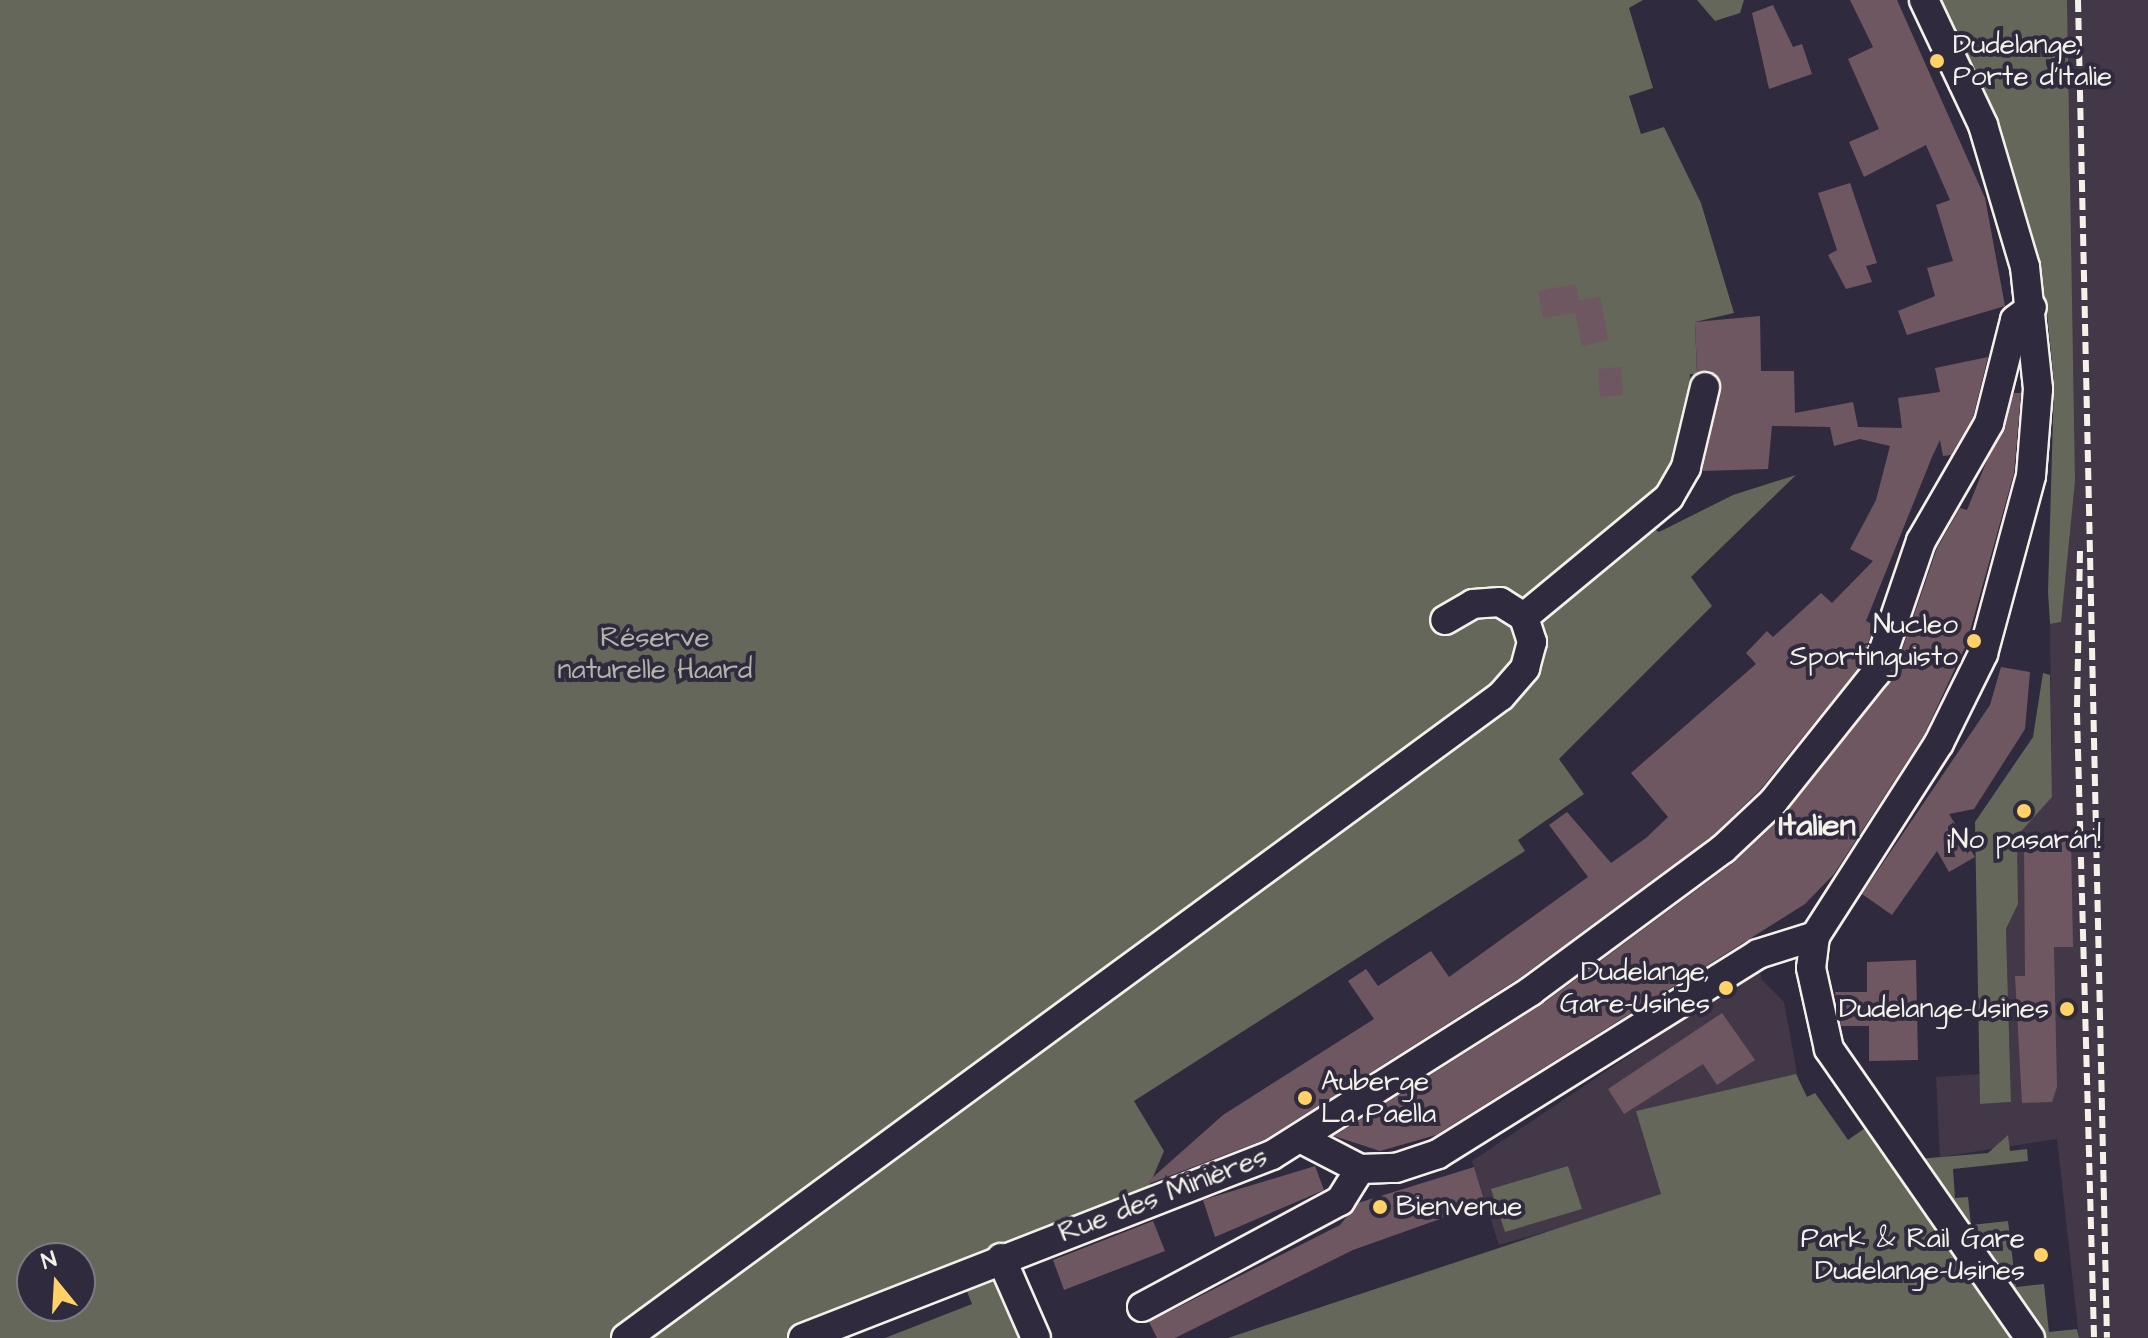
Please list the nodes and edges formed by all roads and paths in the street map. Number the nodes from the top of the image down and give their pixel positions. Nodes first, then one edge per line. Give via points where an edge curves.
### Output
1 (1924, 0) edge
2 (2032, 307) junction
3 (1705, 387) dead end
4 (1524, 617) junction
5 (1445, 620) dead end
6 (1815, 936) junction
7 (1300, 1138) junction
8 (1360, 1169) junction
9 (1001, 1258) junction
10 (1142, 1307) dead end
11 (626, 1338) edge
12 (803, 1338) edge
13 (1036, 1338) edge
14 (2030, 1338) edge

1 - 2 street via 1983,125
2 - 6 street via 2038,389 2031,476 1983,654 1939,743
2 - 7 street, Rue des Minières via 2015,320 1989,423 1921,541 1876,673 1773,802 1723,849 1531,991
3 - 4 street via 1686,467 1669,497
4 - 5 street via 1500,602 1473,604
4 - 11 street via 1532,642 1525,668 1501,696
6 - 8 street via 1758,954 1461,1144 1396,1168
6 - 14 street via 1816,1012 1829,1049
7 - 8 street
7 - 9 street, Rue des Minières via 1244,1168
8 - 10 street via 1340,1201
9 - 12 street, Rue des Minières
9 - 13 street

